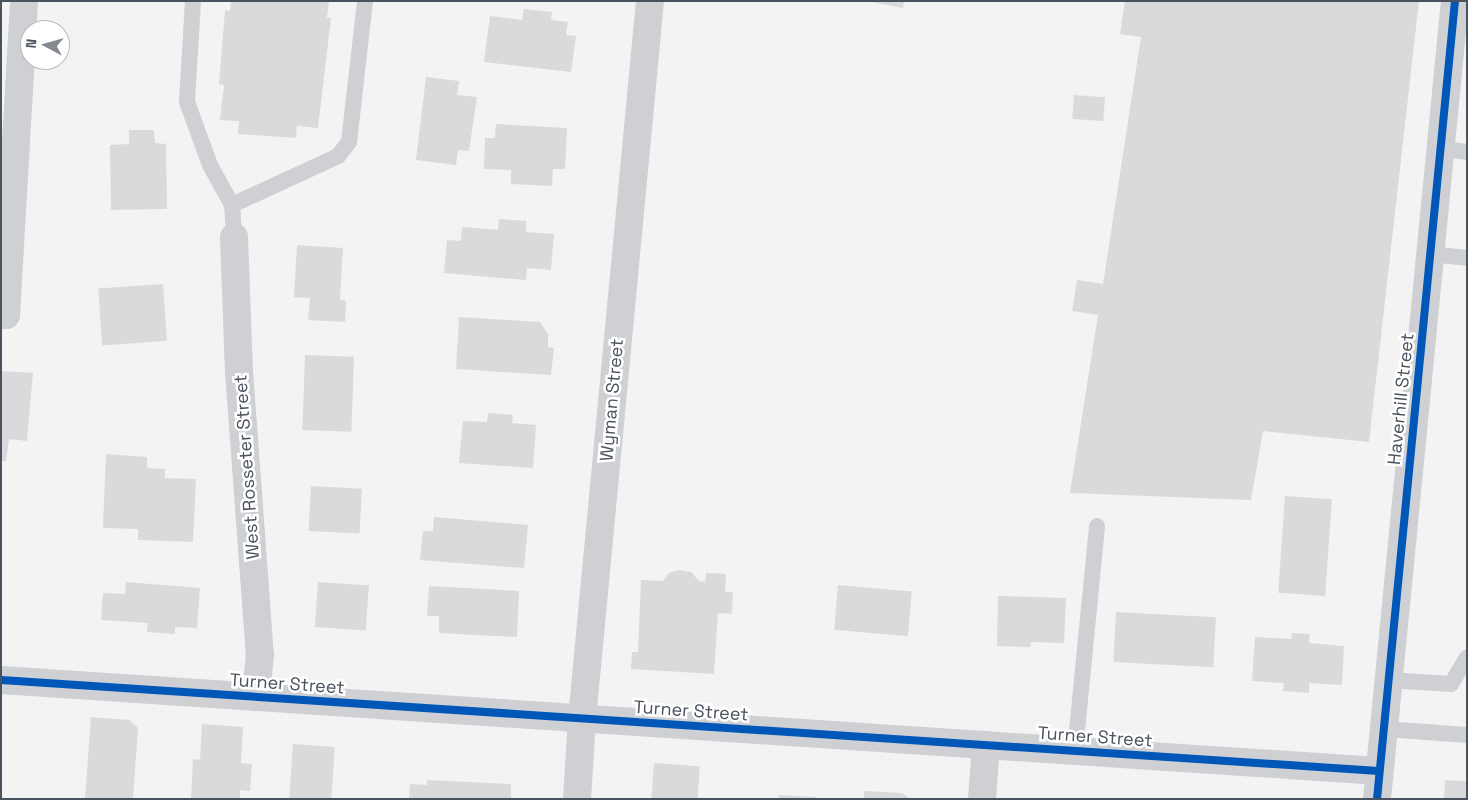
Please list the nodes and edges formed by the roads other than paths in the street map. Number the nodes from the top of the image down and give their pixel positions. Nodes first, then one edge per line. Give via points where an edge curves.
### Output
1 (24, 1) edge
2 (192, 1) edge
3 (365, 1) edge
4 (650, 1) edge
5 (1455, 1) edge
6 (1454, 151) edge
7 (232, 205) junction
8 (234, 237) joint
9 (1430, 254) junction
10 (1467, 258) edge
11 (1, 315) edge
12 (1097, 526) dead end
13 (1467, 657) edge
14 (1, 680) edge
15 (1388, 680) junction
16 (256, 697) junction
17 (582, 718) junction
18 (1384, 729) junction
19 (1467, 736) edge
20 (986, 745) junction
21 (1076, 751) junction
22 (1379, 771) junction
23 (577, 799) edge
24 (982, 799) edge
25 (1377, 799) edge

1 - 11 street via 6,316
2 - 7 lane via 187,102 210,166
3 - 7 lane via 348,142 338,156
4 - 17 street, Wyman Street
5 - 6 street, Haverhill Street
6 - 9 street, Haverhill Street
7 - 8 lane
8 - 16 street, West Rosseter Street via 239,371 260,654
9 - 10 lane
9 - 15 street, Haverhill Street
12 - 21 lane
13 - 15 lane via 1451,684
14 - 16 street, Turner Street
15 - 18 street, Haverhill Street
16 - 17 street, Turner Street
17 - 20 street, Turner Street
17 - 23 street, Wyman Street
18 - 19 lane
18 - 22 street, Haverhill Street
20 - 21 street, Turner Street
20 - 24 street
21 - 22 street, Turner Street
22 - 25 street, Haverhill Street

